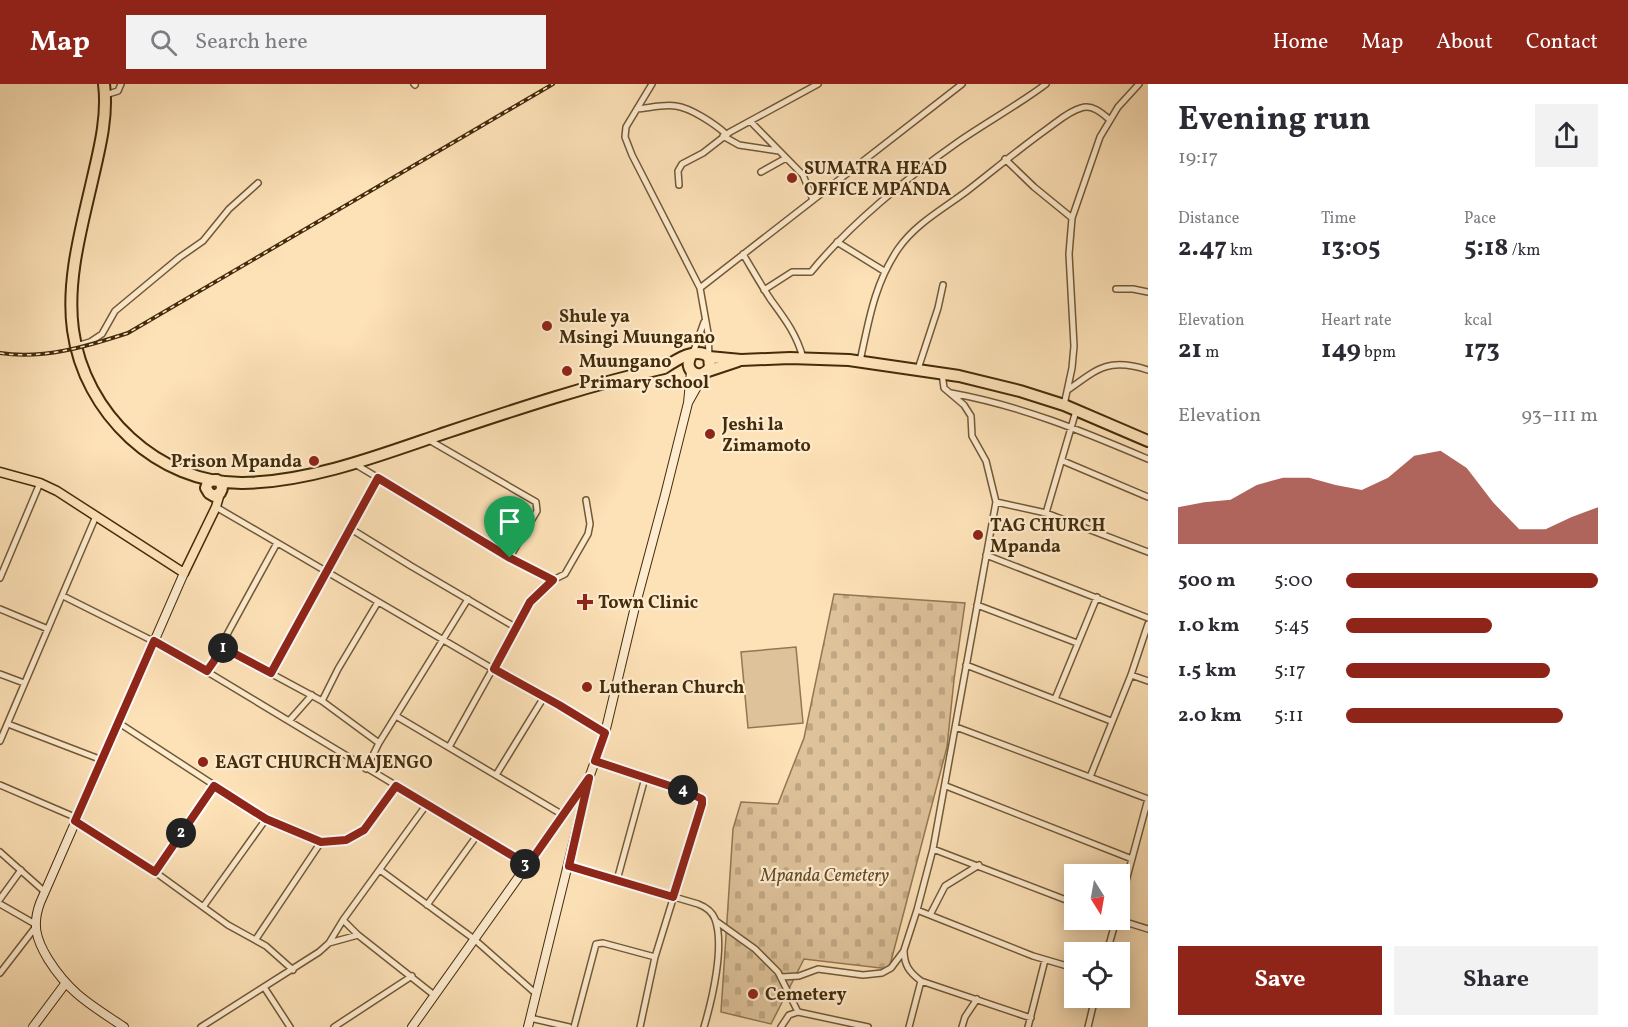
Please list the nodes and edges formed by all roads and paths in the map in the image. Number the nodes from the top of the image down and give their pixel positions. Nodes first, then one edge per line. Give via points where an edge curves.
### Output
1 (121, 84) edge
2 (652, 84) edge
3 (818, 84) edge
4 (962, 84) edge
5 (1046, 84) edge
6 (1139, 84) edge
7 (105, 89) edge
8 (637, 109) junction
9 (1110, 120) junction
10 (751, 122) junction
11 (724, 135) junction
12 (779, 151) junction
13 (786, 158) junction
14 (1005, 159) junction
15 (761, 172) dead end
16 (258, 183) dead end
17 (679, 185) dead end
18 (813, 200) junction
19 (1072, 218) junction
20 (837, 242) junction
21 (743, 254) junction
22 (884, 271) junction
23 (942, 285) dead end
24 (700, 288) junction
25 (1116, 289) dead end
26 (764, 290) junction
27 (1148, 292) edge
28 (705, 321) junction
29 (76, 346) junction
30 (692, 354) junction
31 (709, 357) junction
32 (803, 358) junction
33 (741, 360) junction
34 (860, 361) junction
35 (664, 368) junction
36 (918, 369) junction
37 (1148, 370) edge
38 (690, 371) junction
39 (706, 372) junction
40 (942, 373) junction
41 (1068, 390) junction
42 (949, 392) junction
43 (688, 404) junction
44 (1064, 405) junction
45 (1077, 410) junction
46 (1071, 427) junction
47 (428, 439) junction
48 (1148, 441) edge
49 (1148, 459) edge
50 (1063, 461) junction
51 (353, 462) junction
52 (0, 472) edge
53 (378, 478) junction
54 (40, 483) junction
55 (215, 488) junction
56 (1148, 497) edge
57 (586, 500) dead end
58 (996, 502) junction
59 (216, 507) junction
60 (1046, 513) junction
61 (96, 516) junction
62 (211, 516) junction
63 (351, 529) junction
64 (277, 543) junction
65 (1148, 552) edge
66 (986, 555) junction
67 (510, 558) junction
68 (326, 572) junction
69 (184, 573) junction
70 (0, 578) edge
71 (553, 580) junction
72 (63, 596) junction
73 (1097, 597) junction
74 (468, 599) junction
75 (378, 602) junction
76 (977, 605) junction
77 (0, 609) edge
78 (1148, 618) edge
79 (1148, 624) edge
80 (515, 627) junction
81 (48, 629) junction
82 (442, 640) junction
83 (154, 641) junction
84 (1077, 643) junction
85 (220, 646) junction
86 (966, 665) junction
87 (494, 669) junction
88 (207, 671) junction
89 (271, 673) junction
90 (0, 674) edge
91 (1131, 675) junction
92 (1148, 681) edge
93 (24, 683) junction
94 (312, 695) junction
95 (544, 697) junction
96 (1055, 699) junction
97 (322, 701) junction
98 (396, 716) junction
99 (289, 721) junction
100 (1111, 721) junction
101 (119, 723) junction
102 (8, 724) junction
103 (956, 727) junction
104 (605, 733) junction
105 (0, 741) edge
106 (380, 743) junction
107 (449, 747) junction
108 (102, 760) junction
109 (595, 761) junction
110 (366, 769) junction
111 (496, 775) junction
112 (1090, 777) junction
113 (589, 778) junction
114 (645, 778) junction
115 (0, 785) edge
116 (214, 786) junction
117 (396, 786) junction
118 (946, 786) junction
119 (428, 804) junction
120 (563, 815) junction
121 (266, 819) junction
122 (76, 820) junction
123 (478, 834) junction
124 (321, 842) junction
125 (933, 849) junction
126 (0, 852) edge
127 (1132, 859) junction
128 (528, 865) junction
129 (979, 865) junction
130 (569, 866) junction
131 (1130, 866) edge
132 (21, 870) junction
133 (380, 870) junction
134 (155, 872) junction
135 (617, 880) junction
136 (45, 892) junction
137 (673, 897) junction
138 (0, 899) edge
139 (1064, 899) edge
140 (0, 904) edge
141 (427, 905) junction
142 (203, 907) junction
143 (917, 910) junction
144 (930, 915) junction
145 (343, 920) junction
146 (716, 921) junction
147 (1130, 924) edge
148 (35, 927) junction
149 (1148, 929) edge
150 (358, 935) junction
151 (256, 939) junction
152 (474, 939) junction
153 (329, 943) junction
154 (904, 950) junction
155 (655, 957) junction
156 (1045, 960) junction
157 (1064, 965) edge
158 (293, 970) junction
159 (0, 973) edge
160 (412, 976) junction
161 (781, 977) junction
162 (921, 981) junction
163 (65, 984) junction
164 (264, 987) junction
165 (534, 992) dead end
166 (434, 995) junction
167 (977, 999) junction
168 (1093, 1008) edge
169 (798, 1012) junction
170 (530, 1018) junction
171 (1030, 1018) junction
172 (33, 1027) edge
173 (124, 1027) edge
174 (201, 1027) edge
175 (290, 1027) edge
176 (334, 1027) edge
177 (412, 1027) edge
178 (528, 1027) edge
179 (569, 1027) edge
180 (574, 1027) edge
181 (640, 1027) edge
182 (704, 1027) edge
183 (781, 1027) edge
184 (868, 1027) edge
185 (909, 1027) edge
186 (962, 1027) edge
187 (1028, 1027) edge
188 (1088, 1027) edge

1 - 7 street via 118,91
2 - 8 street
3 - 10 street
4 - 18 street
5 - 20 street via 941,155
6 - 9 street
7 - 29 highway via 98,155 73,279
8 - 11 street via 674,105 716,125
8 - 24 street via 626,127 625,137
9 - 14 street via 1093,108 1080,108
9 - 19 street via 1096,145
10 - 11 street
10 - 12 street
11 - 12 street via 739,145
11 - 17 street via 682,164
12 - 13 street
13 - 15 street
13 - 18 street via 803,175
14 - 19 street
14 - 22 street via 919,226
16 - 29 street via 229,209 203,241 115,311 102,334
18 - 21 street
19 - 41 street via 1069,254 1074,346
20 - 22 street
20 - 26 street via 811,272 792,272
21 - 24 street
21 - 26 street
22 - 34 street
23 - 36 street
24 - 28 street
25 - 27 street
26 - 32 street via 792,329
28 - 30 street
28 - 31 street
29 - 55 highway via 99,401 112,419 143,450
30 - 31 highway via 702,352
30 - 35 highway
30 - 38 highway via 687,364
31 - 33 highway
31 - 39 highway
32 - 33 highway
32 - 34 highway
33 - 39 highway
34 - 36 highway
35 - 38 highway
35 - 47 highway via 576,391
36 - 40 highway
37 - 41 street via 1113,364
38 - 39 highway
38 - 43 street
39 - 43 street
40 - 42 street via 944,388
40 - 44 highway
41 - 44 street
42 - 46 street via 996,402
42 - 58 street via 971,416 972,436 986,461
43 - 104 street
44 - 45 highway
45 - 46 street
45 - 48 highway
46 - 49 street
46 - 50 street
47 - 51 highway
47 - 67 street via 536,502 537,511
50 - 56 street
50 - 60 street
51 - 53 street
51 - 55 highway via 299,477
52 - 54 main road
53 - 63 street
53 - 67 street
54 - 61 main road
54 - 70 street
55 - 59 main road
55 - 62 main road
57 - 71 street via 588,534 565,574
58 - 60 street
58 - 66 street
59 - 62 main road
59 - 64 street
60 - 65 street
61 - 69 main road
61 - 72 street
62 - 69 main road
63 - 68 street
63 - 74 street
64 - 68 street
64 - 85 street
66 - 73 street
66 - 76 street
67 - 71 street
68 - 75 street
68 - 89 street
69 - 83 street
71 - 80 street via 530,602
72 - 81 street
72 - 83 street
73 - 78 street
73 - 84 street
74 - 80 street
74 - 82 street
75 - 82 street
75 - 97 street
76 - 84 street
76 - 86 street
77 - 81 street
79 - 91 street
80 - 87 street
81 - 93 street
82 - 87 street
82 - 98 street
83 - 88 street
83 - 101 street
84 - 96 street
85 - 88 street
85 - 89 street
86 - 96 street
86 - 103 street
87 - 95 street
87 - 107 street
88 - 99 street
89 - 94 street
90 - 93 street
91 - 92 street
91 - 100 street
93 - 102 street
94 - 97 street
94 - 99 street
95 - 104 street
95 - 111 street
96 - 100 street
97 - 106 street
98 - 106 street
98 - 107 street
99 - 110 street
100 - 112 street
101 - 108 street
101 - 116 street
102 - 105 street
102 - 108 street
103 - 112 street
103 - 118 street
104 - 109 street
106 - 110 street
107 - 111 street
108 - 122 street
109 - 113 street
109 - 114 street
110 - 117 street
111 - 120 street
112 - 127 street via 1148,799
113 - 120 street
113 - 130 street
114 - 135 street
114 - 137 street via 702,799
115 - 122 street
116 - 121 street
116 - 134 street
117 - 119 street
117 - 124 street via 364,830 346,840
118 - 125 street
118 - 127 street
119 - 123 street
119 - 133 street
120 - 128 street
121 - 124 street
121 - 142 street
122 - 134 street
122 - 136 street
123 - 128 street
123 - 141 street
124 - 151 street
125 - 129 street
125 - 143 street
126 - 132 street
127 - 131 street
128 - 152 street
129 - 139 street
129 - 144 street via 945,886
130 - 135 street
130 - 170 street
132 - 136 street
132 - 138 street
133 - 141 street
133 - 145 street
134 - 142 street
135 - 137 street
136 - 148 street
137 - 146 street via 708,908
137 - 155 street
140 - 148 street
141 - 152 street
142 - 151 street
143 - 144 street
143 - 154 street
144 - 156 street
145 - 150 street
145 - 153 street
146 - 161 street via 755,949
146 - 182 street via 716,981
147 - 149 street
148 - 159 street
148 - 163 street via 41,947
150 - 153 street
150 - 160 street
151 - 158 street
152 - 165 street
152 - 166 street
153 - 158 street
154 - 161 street via 891,968 882,973 863,975 818,969
154 - 162 street via 907,968
155 - 180 street via 596,944
155 - 181 street
156 - 157 street
156 - 171 street
158 - 164 street
160 - 166 street
160 - 176 street
161 - 169 street
162 - 167 street
162 - 185 street
163 - 172 street
163 - 173 street
164 - 174 street
164 - 175 street
166 - 177 street
167 - 171 street
167 - 186 street
168 - 188 street
169 - 183 street via 789,1015
169 - 184 street
170 - 178 street
170 - 179 street
171 - 187 street

